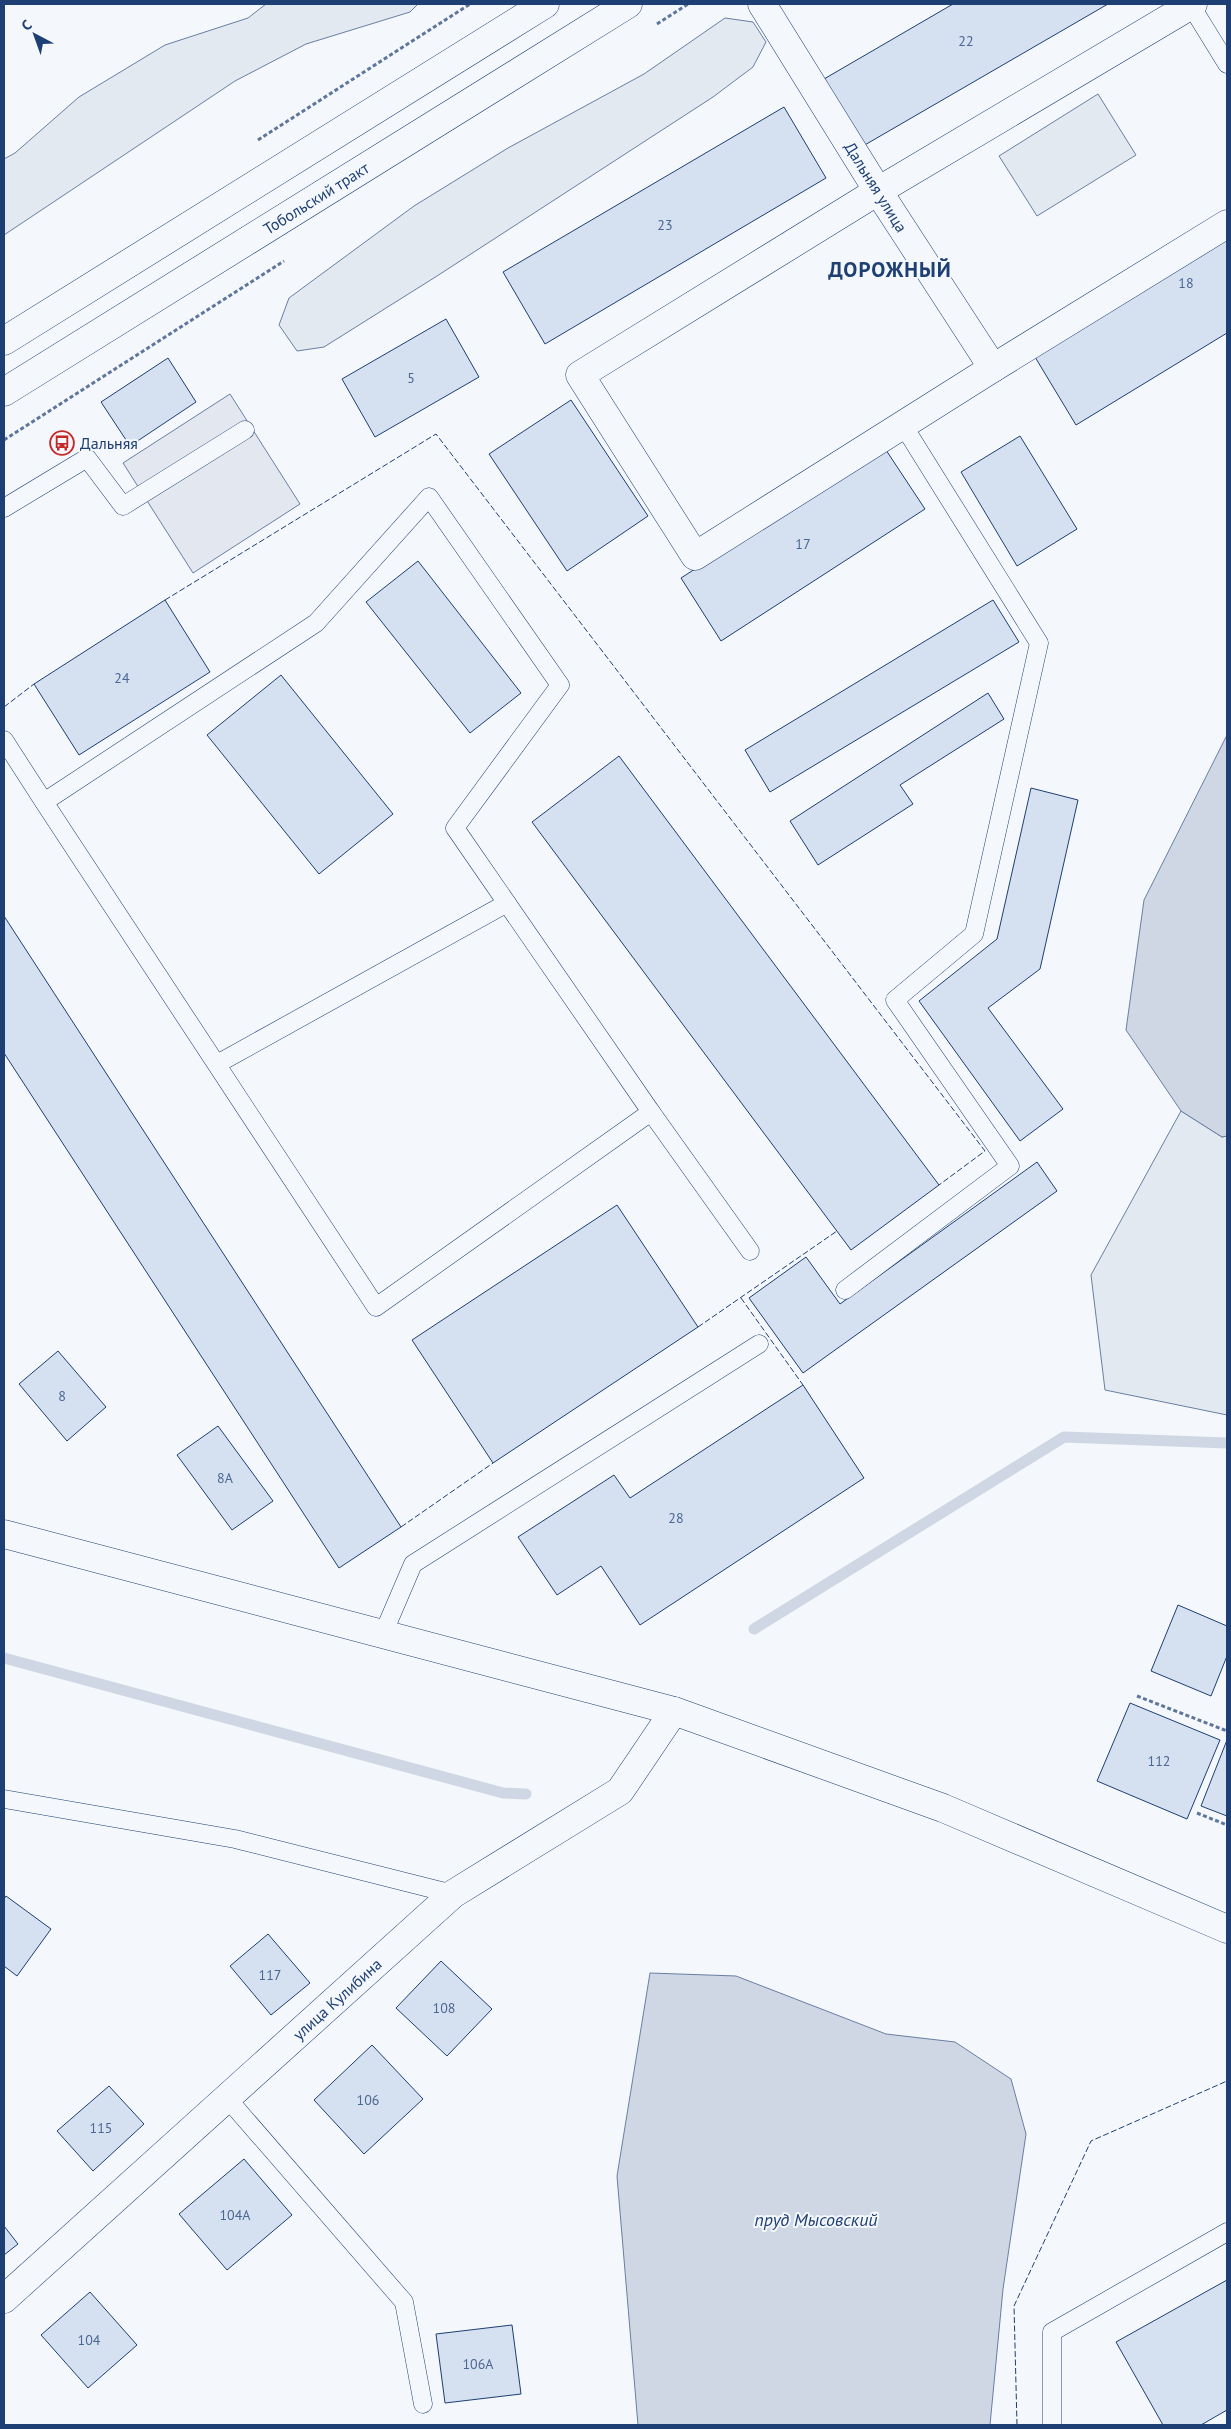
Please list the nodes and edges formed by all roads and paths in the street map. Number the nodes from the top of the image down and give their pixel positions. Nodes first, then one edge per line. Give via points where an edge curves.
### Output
1 (545, 4) edge
2 (628, 4) edge
3 (762, 4) edge
4 (1191, 4) edge
5 (1227, 64) edge
6 (878, 191) junction
7 (1227, 224) edge
8 (4, 341) edge
9 (994, 368) junction
10 (4, 392) edge
11 (903, 425) junction
12 (245, 430) dead end
13 (4, 508) edge
14 (4, 740) edge
15 (44, 802) junction
16 (507, 903) junction
17 (216, 1064) junction
18 (651, 1112) junction
19 (750, 1251) dead end
20 (845, 1290) dead end
21 (759, 1344) dead end
22 (4, 1534) edge
23 (383, 1634) junction
24 (1137, 1696) dead end
25 (674, 1711) junction
26 (1227, 1731) edge
27 (4, 1799) edge
28 (1197, 1814) dead end
29 (1227, 1825) edge
30 (452, 1894) junction
31 (1227, 1929) edge
32 (226, 2098) junction
33 (1227, 2232) edge
34 (4, 2299) edge
35 (424, 2404) dead end
36 (1052, 2425) edge

1 - 8 street
2 - 10 street, Тобольский тракт
3 - 6 street, Дальняя улица
4 - 5 lane
4 - 6 street
6 - 9 street, Дальняя улица
6 - 11 street via 580,375 695,556
7 - 9 street
9 - 11 street
11 - 20 lane via 1039,643 974,934 895,1000 1010,1166
12 - 13 lane via 123,506 87,458
14 - 15 lane
15 - 16 lane via 316,623 429,497 560,685 455,828
15 - 17 lane
16 - 17 lane
16 - 18 lane
17 - 18 lane via 376,1307
18 - 19 lane
21 - 23 lane via 412,1564
22 - 23 street
23 - 25 street
24 - 26 path
25 - 30 street, улица Кулибина via 620,1791
25 - 31 street via 943,1808
27 - 30 lane via 235,1840
28 - 29 path
30 - 32 street, улица Кулибина
32 - 34 street, улица Кулибина
32 - 35 lane via 404,2302
33 - 36 lane via 1052,2332

